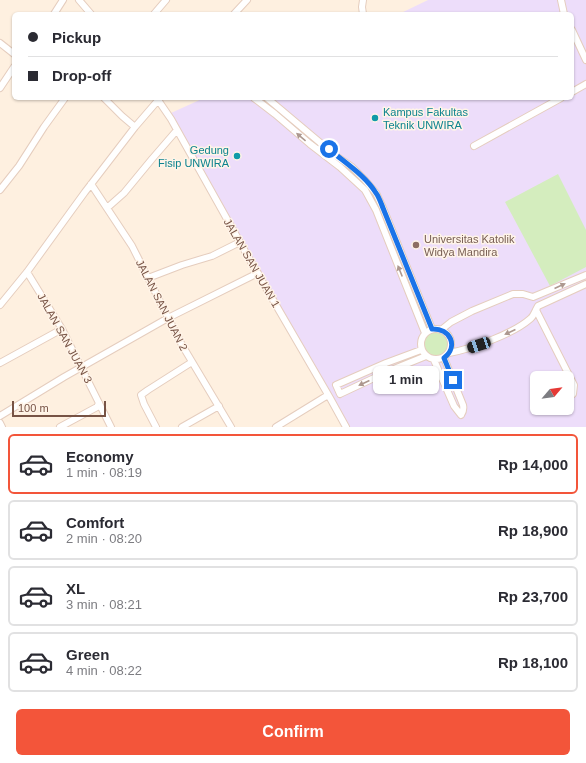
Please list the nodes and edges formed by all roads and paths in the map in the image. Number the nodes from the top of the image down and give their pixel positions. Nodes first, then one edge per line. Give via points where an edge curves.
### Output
1 (63, 0) edge
2 (79, 0) edge
3 (166, 0) edge
4 (247, 0) edge
5 (363, 0) edge
6 (562, 0) edge
7 (55, 12) edge
8 (89, 12) edge
9 (156, 12) edge
10 (236, 12) edge
11 (363, 12) edge
12 (564, 12) edge
13 (574, 34) edge
14 (0, 43) edge
15 (12, 52) edge
16 (586, 60) edge
17 (12, 70) edge
18 (586, 84) edge
19 (0, 88) edge
20 (574, 91) edge
21 (64, 100) edge
22 (106, 100) edge
23 (158, 100) edge
24 (160, 100) edge
25 (257, 100) edge
26 (269, 100) edge
27 (557, 100) edge
28 (135, 127) junction
29 (177, 130) junction
30 (474, 146) dead end
31 (91, 184) junction
32 (0, 190) edge
33 (107, 208) junction
34 (240, 242) junction
35 (27, 272) junction
36 (258, 273) junction
37 (586, 275) edge
38 (148, 278) junction
39 (414, 283) junction
40 (586, 284) edge
41 (406, 286) junction
42 (0, 305) edge
43 (536, 310) junction
44 (168, 318) junction
45 (62, 329) junction
46 (432, 329) junction
47 (441, 330) junction
48 (425, 333) junction
49 (421, 350) junction
50 (449, 353) junction
51 (426, 356) junction
52 (444, 358) junction
53 (434, 360) junction
54 (192, 362) junction
55 (0, 363) edge
56 (386, 363) junction
57 (82, 367) junction
58 (389, 371) junction
59 (567, 371) edge
60 (328, 395) junction
61 (100, 403) junction
62 (219, 406) junction
63 (0, 416) edge
64 (0, 423) edge
65 (2, 427) edge
66 (60, 427) edge
67 (111, 427) edge
68 (156, 427) edge
69 (182, 427) edge
70 (231, 427) edge
71 (276, 427) edge
72 (346, 427) edge

1 - 7 street
2 - 8 street
3 - 9 street
4 - 10 street
5 - 11 street
6 - 12 street
13 - 16 street
14 - 15 street
17 - 19 street
18 - 20 street
21 - 32 street
22 - 28 street
23 - 28 street
24 - 29 street, JALAN SAN JUAN 1
41 -> 25 street via 376,210 365,190
26 - 39 street via 352,167 371,186 383,208
27 - 30 street
28 - 31 street
29 - 33 street via 124,193
29 - 34 street, JALAN SAN JUAN 1
31 - 33 street, JALAN SAN JUAN 2
31 - 35 street
33 - 38 street, JALAN SAN JUAN 2 via 132,246
34 - 36 street, JALAN SAN JUAN 1
34 - 38 street via 212,256
35 - 42 street
35 - 45 street, JALAN SAN JUAN 3
36 - 44 street
36 - 60 street, JALAN SAN JUAN 1
47 -> 37 street via 472,311 513,294 533,298
38 - 44 street, JALAN SAN JUAN 2
39 - 41 street
39 - 46 street
40 - 43 street via 538,306
41 - 48 street
43 -> 50 street via 520,327 479,345
43 - 59 street
44 - 54 street, JALAN SAN JUAN 2
44 - 57 street
45 - 55 street
45 - 57 street, JALAN SAN JUAN 3
46 - 47 street
46 - 48 street
47 - 50 street via 450,338
48 - 49 street via 421,338
49 - 51 street
49 - 56 street
50 - 52 street
51 - 53 street
51 - 58 street
52 - 53 street
52 - 53 street via 464,407 460,415
54 - 62 street, JALAN SAN JUAN 2
54 - 68 street via 142,395
56 - 58 street
58 -> 56 street via 340,394 336,385
57 - 61 street, JALAN SAN JUAN 3
57 - 63 street
60 - 71 street
60 - 72 street, JALAN SAN JUAN 1
61 - 66 street
61 - 67 street, JALAN SAN JUAN 3
62 - 69 street
62 - 70 street, JALAN SAN JUAN 2
64 - 65 street

